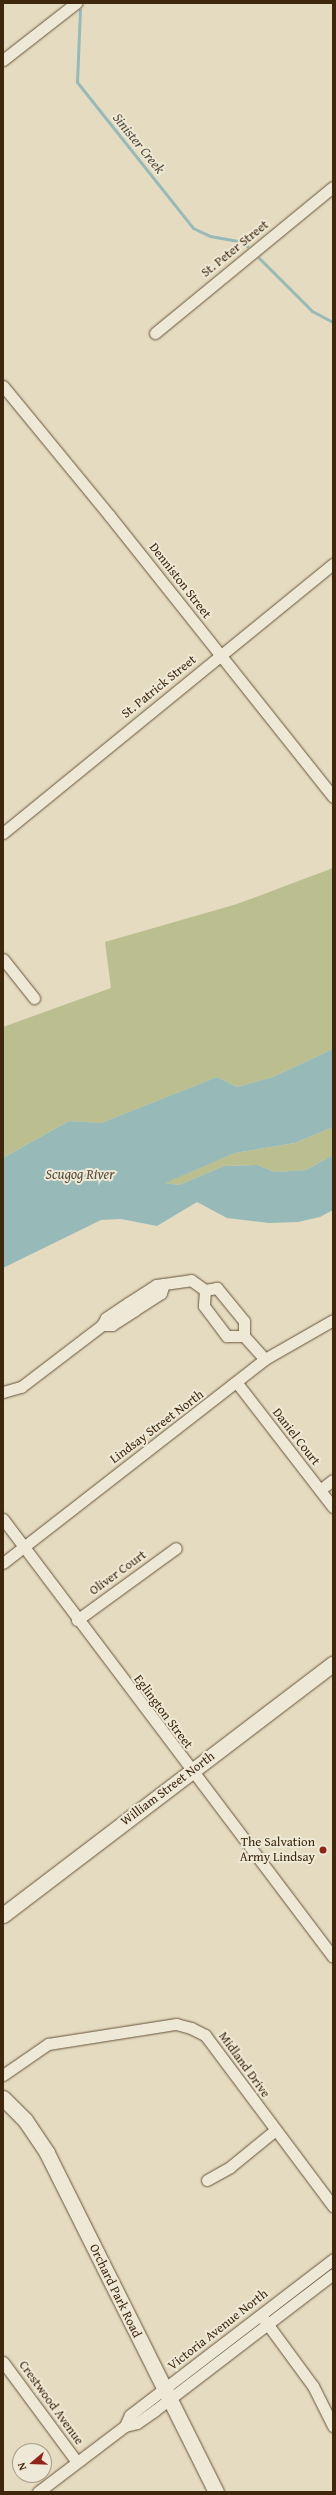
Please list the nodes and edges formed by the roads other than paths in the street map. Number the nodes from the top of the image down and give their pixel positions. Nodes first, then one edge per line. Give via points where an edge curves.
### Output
1 (76, 3) edge
2 (3, 60) edge
3 (333, 187) edge
4 (155, 333) dead end
5 (3, 386) edge
6 (333, 564) edge
7 (220, 654) junction
8 (333, 797) edge
9 (3, 832) edge
10 (3, 959) edge
11 (34, 998) dead end
12 (205, 1290) junction
13 (333, 1320) edge
14 (244, 1336) junction
15 (265, 1359) junction
16 (237, 1383) junction
17 (3, 1392) edge
18 (333, 1480) edge
19 (320, 1490) junction
20 (333, 1507) edge
21 (3, 1519) edge
22 (23, 1547) junction
23 (176, 1548) dead end
24 (3, 1563) edge
25 (77, 1620) junction
26 (333, 1664) edge
27 (191, 1771) junction
28 (3, 1915) edge
29 (333, 1957) edge
30 (3, 2075) edge
31 (3, 2098) edge
32 (274, 2131) junction
33 (207, 2180) dead end
34 (333, 2206) edge
35 (333, 2259) edge
36 (333, 2274) edge
37 (260, 2315) junction
38 (267, 2325) junction
39 (3, 2362) edge
40 (166, 2394) junction
41 (333, 2426) edge
42 (77, 2462) junction
43 (38, 2492) edge
44 (216, 2492) edge

1 - 2 street
3 - 4 street, St. Peter Street
5 - 7 street, Denniston Street
6 - 7 street, St. Patrick Street
7 - 8 street, Denniston Street
7 - 9 street, St. Patrick Street
10 - 11 street
12 - 14 street via 216,1288 244,1321
12 - 14 street via 204,1306 227,1336
12 - 17 street via 191,1280 164,1284 161,1293 132,1307 112,1325 102,1325 21,1387
13 - 15 street, Lindsay Street North
14 - 15 street
15 - 16 street, Lindsay Street North
16 - 19 street, Daniel Court
16 - 22 street, Lindsay Street North
18 - 19 street
19 - 20 street, Daniel Court
21 - 22 street, Eglington Street
22 - 24 street, Lindsay Street North
22 - 25 street, Eglington Street
23 - 25 street, Oliver Court
25 - 27 street, Eglington Street
26 - 27 street, William Street North
27 - 28 street, William Street North
27 - 29 street, Eglington Street
30 - 32 street, Midland Drive via 48,2044 176,2024 205,2035
31 - 40 street, Orchard Park Road via 25,2120 44,2147
32 - 33 street via 230,2167
32 - 34 street, Midland Drive
35 - 37 street, Victoria Avenue North
36 - 38 street, Victoria Avenue North
37 - 38 street
37 - 40 street, Victoria Avenue North
38 - 40 street, Victoria Avenue North
38 - 41 street via 313,2386
39 - 42 street, Crestwood Avenue
40 - 42 street, Victoria Avenue North via 130,2415 124,2426
40 - 44 street, Orchard Park Road
42 - 43 street, Victoria Avenue North

